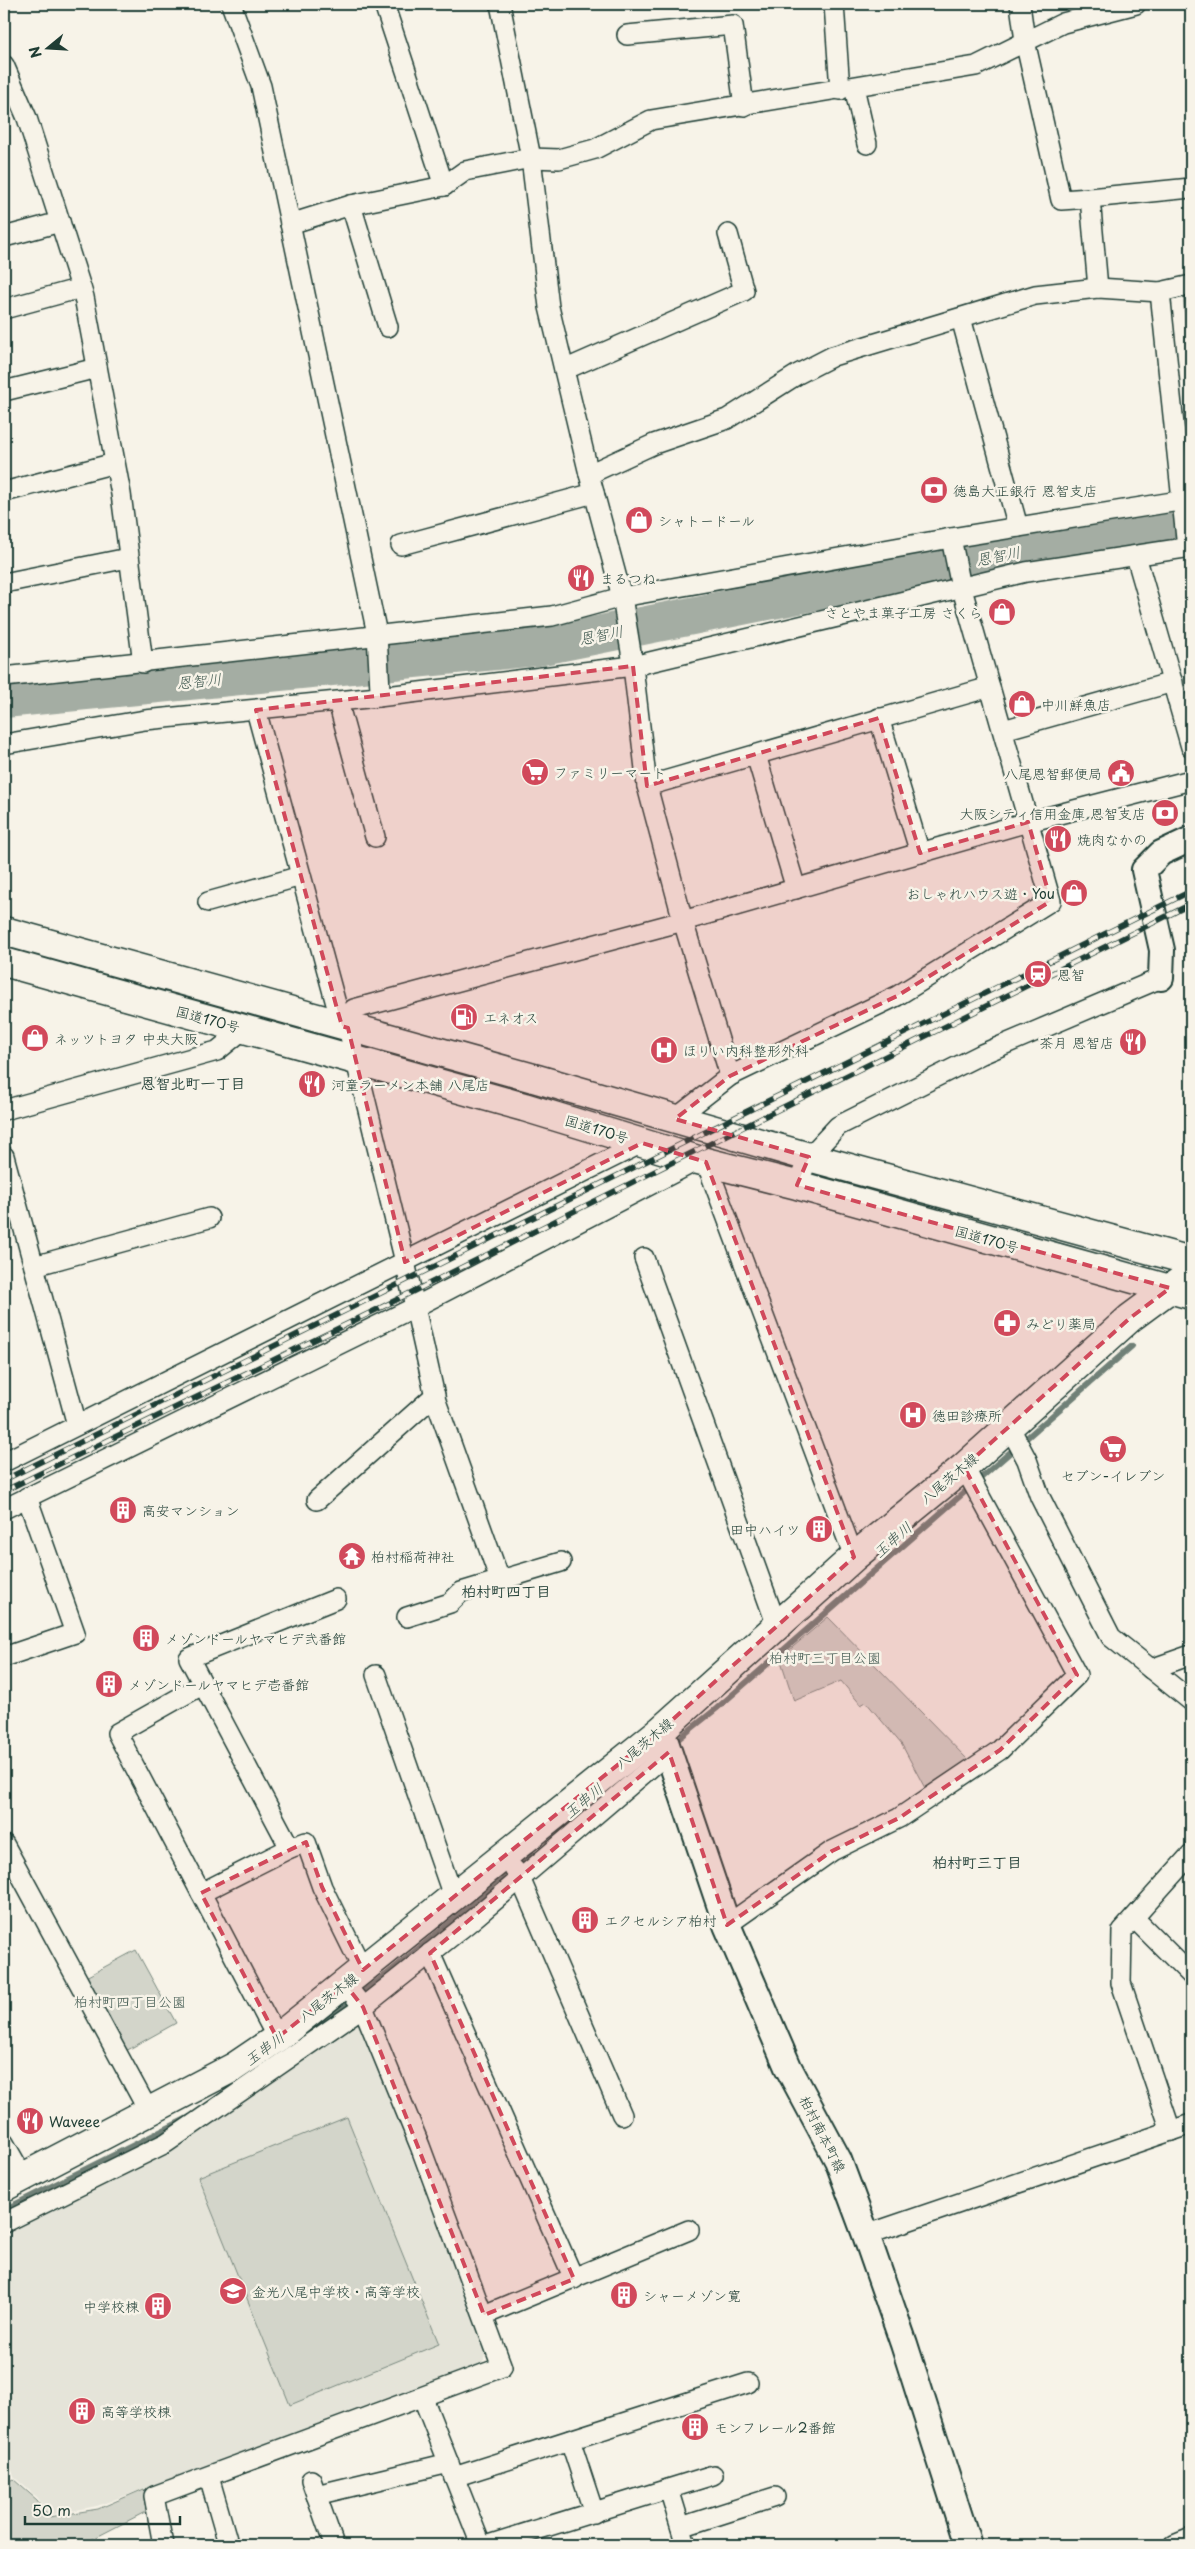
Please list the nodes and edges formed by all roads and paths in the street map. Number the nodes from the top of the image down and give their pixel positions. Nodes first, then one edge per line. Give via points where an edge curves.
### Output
1 (231, 4) edge
2 (384, 4) edge
3 (500, 4) edge
4 (834, 4) edge
5 (1020, 4) edge
6 (1136, 4) edge
7 (628, 35) dead end
8 (1025, 42) junction
9 (4, 65) edge
10 (847, 89) junction
11 (744, 106) junction
12 (867, 144) dead end
13 (531, 158) junction
14 (444, 186) junction
15 (1191, 188) edge
16 (1090, 198) junction
17 (351, 205) junction
18 (60, 222) junction
19 (290, 224) junction
20 (728, 234) dead end
21 (4, 237) edge
22 (1191, 285) edge
23 (81, 288) junction
24 (1098, 288) junction
25 (1160, 292) junction
26 (4, 309) edge
27 (961, 318) junction
28 (388, 327) dead end
29 (97, 368) junction
30 (564, 370) junction
31 (4, 391) edge
32 (115, 463) junction
33 (589, 474) junction
34 (4, 492) edge
35 (594, 493) junction
36 (1186, 500) edge
37 (1018, 527) junction
38 (950, 538) junction
39 (401, 545) dead end
40 (1188, 546) edge
41 (1136, 556) junction
42 (128, 558) junction
43 (4, 583) edge
44 (961, 584) junction
45 (622, 600) junction
46 (376, 637) junction
47 (632, 662) junction
48 (143, 663) junction
49 (4, 677) edge
50 (1173, 682) junction
51 (990, 687) junction
52 (379, 694) junction
53 (338, 702) junction
54 (256, 710) junction
55 (880, 718) junction
56 (1002, 730) junction
57 (4, 744) edge
58 (1191, 747) edge
59 (756, 755) junction
60 (1191, 780) edge
61 (648, 786) junction
62 (1028, 822) junction
63 (375, 837) dead end
64 (1191, 838) edge
65 (920, 853) junction
66 (301, 876) junction
67 (796, 889) junction
68 (208, 902) dead end
69 (683, 921) junction
70 (4, 931) edge
71 (4, 962) edge
72 (1161, 978) joint
73 (345, 1027) junction
74 (244, 1029) junction
75 (356, 1062) junction
76 (730, 1076) junction
77 (4, 1110) edge
78 (676, 1119) junction
79 (642, 1143) junction
80 (4, 1156) edge
81 (809, 1157) junction
82 (702, 1161) junction
83 (797, 1185) junction
84 (209, 1218) dead end
85 (644, 1258) dead end
86 (1191, 1261) edge
87 (405, 1262) junction
88 (34, 1266) junction
89 (1184, 1285) edge
90 (415, 1307) junction
91 (435, 1395) junction
92 (77, 1425) junction
93 (1009, 1426) junction
94 (4, 1462) edge
95 (964, 1467) junction
96 (27, 1497) junction
97 (317, 1500) dead end
98 (4, 1509) edge
99 (854, 1557) junction
100 (560, 1562) dead end
101 (500, 1580) junction
102 (336, 1600) dead end
103 (407, 1617) dead end
104 (777, 1626) junction
105 (1191, 1654) edge
106 (4, 1657) edge
107 (1151, 1668) junction
108 (376, 1675) dead end
109 (202, 1685) junction
110 (1191, 1701) edge
111 (665, 1741) junction
112 (4, 1844) edge
113 (290, 1848) junction
114 (1191, 1854) edge
115 (513, 1868) junction
116 (201, 1893) junction
117 (453, 1896) junction
118 (1134, 1918) junction
119 (727, 1925) junction
120 (430, 1953) junction
121 (1191, 1975) edge
122 (356, 1991) junction
123 (276, 2038) junction
124 (149, 2112) junction
125 (622, 2115) dead end
126 (1191, 2124) edge
127 (1171, 2131) junction
128 (4, 2143) edge
129 (14, 2183) edge
130 (4, 2223) edge
131 (689, 2230) dead end
132 (866, 2235) junction
133 (574, 2279) junction
134 (484, 2315) junction
135 (748, 2383) dead end
136 (422, 2398) junction
137 (570, 2440) junction
138 (451, 2470) junction
139 (713, 2476) dead end
140 (209, 2477) junction
141 (669, 2489) junction
142 (776, 2497) dead end
143 (594, 2513) junction
144 (684, 2536) edge
145 (1191, 2538) edge
146 (163, 2545) edge
147 (225, 2545) edge
148 (334, 2545) edge
149 (481, 2545) edge
150 (488, 2545) edge
151 (968, 2545) edge
152 (1174, 2545) edge

1 - 19 street via 261,86
2 - 14 street
3 - 13 street
4 - 10 street
5 - 8 street
6 - 8 street via 1063,23
7 - 11 street via 733,25
8 - 10 street via 976,66
8 - 16 street via 1061,200
9 - 18 street via 27,118
10 - 11 street
10 - 12 street
11 - 13 street via 651,120 595,149 559,159
13 - 14 street via 465,171
13 - 30 street via 549,307
14 - 17 street
15 - 16 street
16 - 24 street
17 - 19 street
17 - 28 street
18 - 21 street
18 - 23 street
19 - 46 street
20 - 30 street via 744,291
22 - 25 street
23 - 26 street
23 - 29 street
24 - 25 street
24 - 27 street via 1035,295
25 - 36 street
27 - 33 street via 833,356 727,418 654,444
27 - 37 street
29 - 31 street
29 - 32 street
30 - 33 street
32 - 34 street
32 - 42 street
33 - 35 street
35 - 39 street
35 - 45 street
36 - 37 street
36 - 40 street
37 - 38 street
38 - 44 street
38 - 45 street
40 - 41 street
41 - 44 street
41 - 50 street
42 - 43 street
42 - 48 street
44 - 47 street
44 - 51 street
45 - 46 street via 552,616
45 - 47 street
46 - 48 street
46 - 52 street
47 - 52 street
47 - 61 street
48 - 49 street
50 - 56 street
50 - 58 street
51 - 55 street
51 - 56 street
52 - 53 street
53 - 54 street
53 - 63 street
54 - 57 street via 145,720
54 - 66 street
55 - 59 street
55 - 65 street
56 - 62 street
59 - 61 street
59 - 67 street
60 - 62 street
61 - 69 street
62 - 65 street
62 - 76 street via 1051,901 897,996
64 - 72 street via 1161,853 1144,870 1162,950
65 - 67 street
66 - 68 street
66 - 73 street
67 - 69 street
69 - 73 street via 354,1009
69 - 76 street
70 - 73 main road
71 - 74 main road, 国道170号
72 - 81 street via 982,1054 838,1126
73 - 75 street
73 - 78 main road
74 - 75 main road, 国道170号
74 - 77 street via 217,1051
75 - 79 main road, 国道170号
75 - 87 street
76 - 78 street
78 - 81 main road
79 - 82 main road, 国道170号
79 - 87 street
80 - 88 street
81 - 83 street
81 - 86 main road
82 - 83 main road, 国道170号
82 - 90 street
82 - 99 street
83 - 89 main road, 国道170号
84 - 88 street
85 - 104 street
87 - 90 street
87 - 92 street
88 - 92 street
89 - 93 main road, 八尾茨木線 via 1130,1318
90 - 91 street
90 - 96 street
91 - 97 street
91 - 101 street
92 - 94 street
93 - 95 main road, 八尾茨木線
93 - 107 street via 1027,1460 1040,1497 1111,1636
95 - 99 main road, 八尾茨木線
95 - 119 street via 1078,1675 1000,1750 899,1818 832,1852
96 - 98 street
96 - 106 street via 75,1633
99 - 104 main road, 八尾茨木線
100 - 101 street
101 - 103 street via 461,1592 450,1603
102 - 109 street via 189,1658
104 - 111 main road, 八尾茨木線
105 - 107 street
107 - 110 street
108 - 117 street
109 - 113 street
109 - 116 street via 118,1733
111 - 115 main road, 八尾茨木線
111 - 119 main road, 柏村南本町線
112 - 124 street
113 - 116 street
113 - 122 street via 306,1842
114 - 118 street
115 - 117 main road, 八尾茨木線
115 - 120 street
115 - 125 street
116 - 123 street
117 - 122 main road, 八尾茨木線
118 - 121 street
118 - 127 street via 1122,1931 1122,1983
119 - 132 main road, 柏村南本町線 via 788,2067 838,2160
120 - 122 street
120 - 133 street
122 - 123 main road, 八尾茨木線
122 - 130 street via 166,2143
122 - 134 street via 420,2146
123 - 124 main road, 八尾茨木線 via 234,2067
124 - 129 main road, 八尾茨木線
126 - 127 street
127 - 132 street
128 - 129 street
131 - 133 street
132 - 151 main road, 柏村南本町線
133 - 134 street
134 - 136 street via 502,2367
135 - 137 street
136 - 138 street
136 - 140 street
137 - 138 street
137 - 143 street
138 - 148 street via 314,2488
138 - 149 street
139 - 141 street
140 - 146 street via 154,2496
140 - 147 street via 228,2543
141 - 143 street
141 - 144 street
142 - 144 street
143 - 150 street
145 - 152 street

